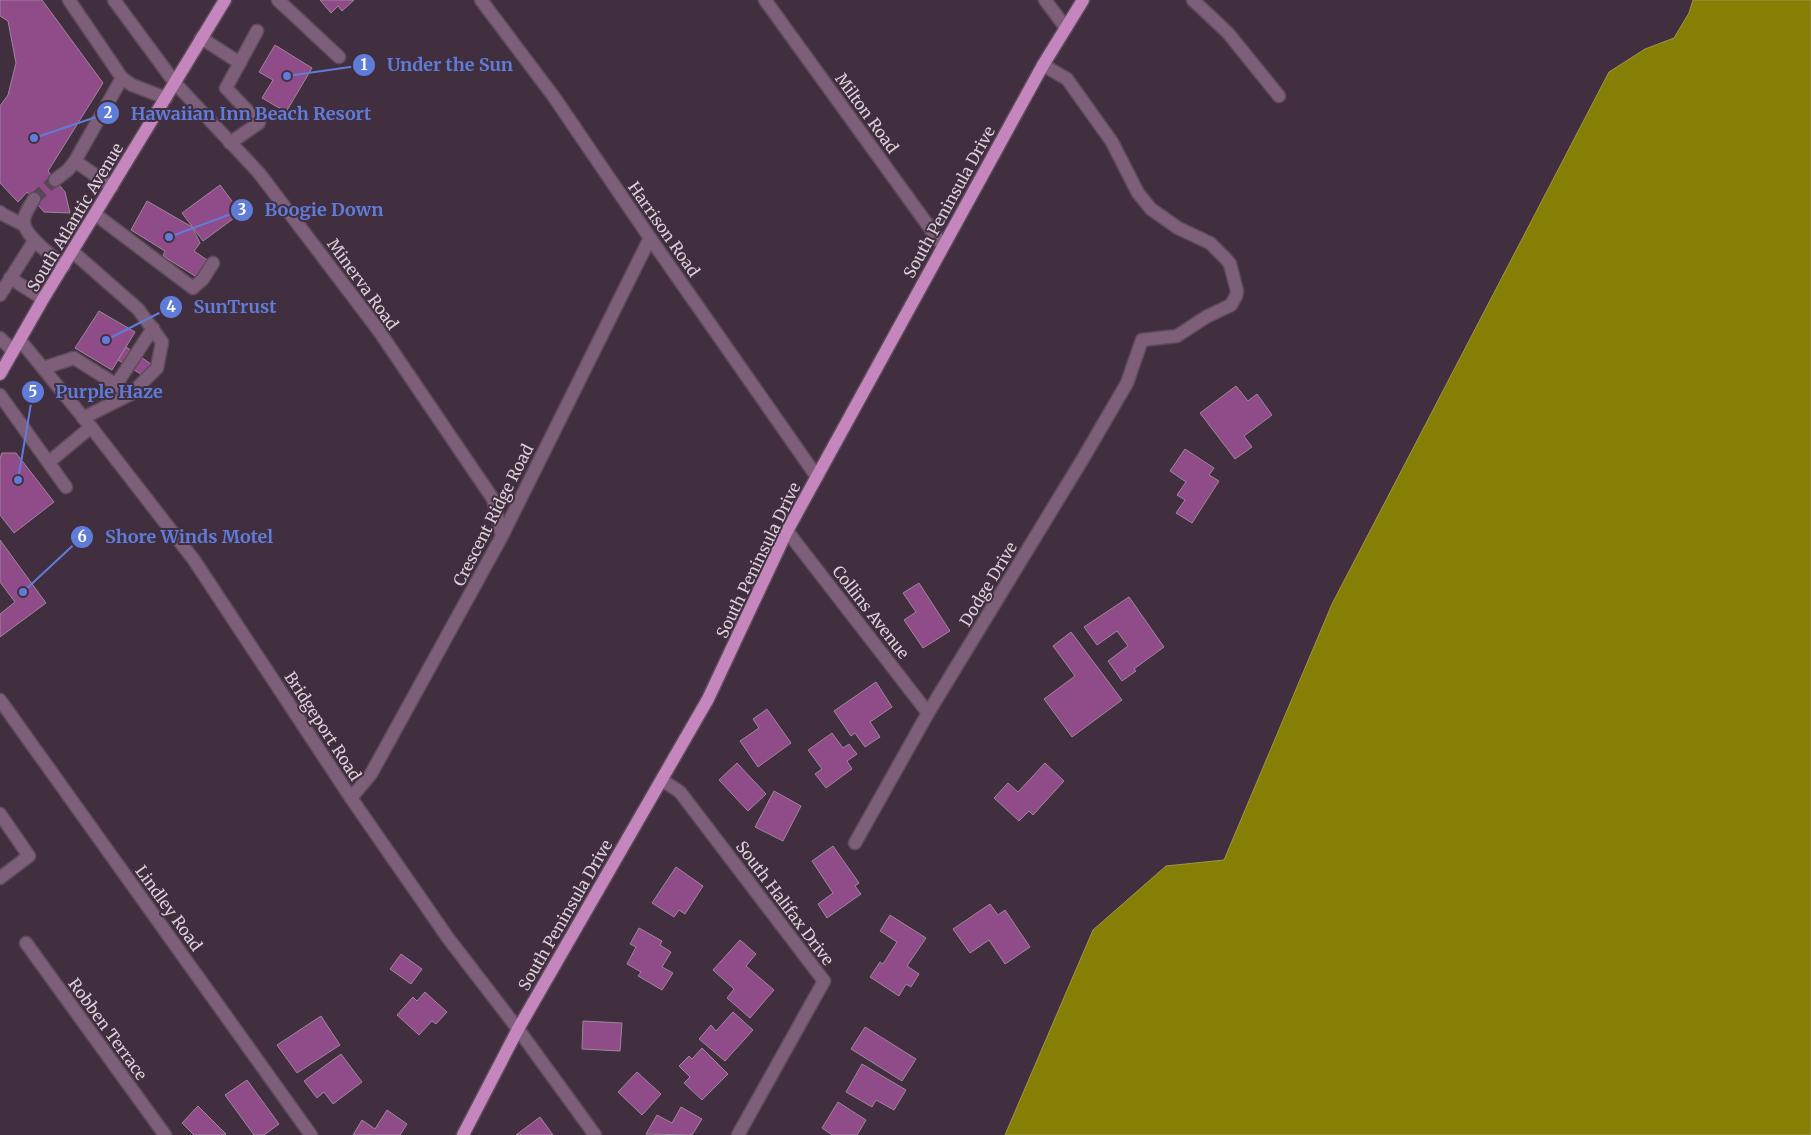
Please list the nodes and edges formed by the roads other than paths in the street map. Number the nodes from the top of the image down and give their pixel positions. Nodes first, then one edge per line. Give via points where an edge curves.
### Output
1 (69, 0) edge
2 (114, 0) edge
3 (224, 0) edge
4 (278, 0) edge
5 (481, 0) edge
6 (765, 0) edge
7 (1045, 0) edge
8 (1083, 0) edge
9 (1193, 0) edge
10 (1066, 28) junction
11 (257, 31) dead end
12 (201, 38) junction
13 (339, 57) dead end
14 (240, 63) junction
15 (1043, 65) junction
16 (122, 78) junction
17 (175, 83) junction
18 (1280, 96) dead end
19 (166, 98) junction
20 (230, 143) junction
21 (75, 161) junction
22 (55, 180) tunnel mouth
23 (112, 187) junction
24 (34, 198) tunnel mouth
25 (0, 212) edge
26 (95, 214) junction
27 (24, 225) junction
28 (650, 238) junction
29 (34, 241) junction
30 (943, 246) junction
31 (73, 252) junction
32 (214, 263) dead end
33 (64, 266) junction
34 (4, 283) edge
35 (43, 299) junction
36 (153, 328) junction
37 (0, 338) edge
38 (16, 345) junction
39 (43, 368) junction
40 (0, 374) edge
41 (116, 385) junction
42 (131, 394) junction
43 (0, 395) edge
44 (87, 423) junction
45 (49, 462) junction
46 (817, 477) junction
47 (66, 487) dead end
48 (787, 530) junction
49 (502, 536) junction
50 (0, 700) edge
51 (928, 714) junction
52 (662, 780) junction
53 (351, 798) junction
54 (0, 814) edge
55 (855, 843) dead end
56 (0, 878) edge
57 (26, 943) dead end
58 (518, 1029) junction
59 (165, 1135) edge
60 (311, 1135) edge
61 (463, 1135) edge
62 (595, 1135) edge
63 (738, 1135) edge

1 - 16 street
2 - 17 street, Minerva Road
3 - 12 main road, South Atlantic Avenue
4 - 13 street
5 - 28 street, Harrison Road via 554,97
6 - 30 street, Milton Road
7 - 10 street
8 - 10 main road, South Peninsula Drive
9 - 18 street via 1228,33
10 - 15 main road, South Peninsula Drive
11 - 14 street
12 - 14 street
12 - 17 main road, South Atlantic Avenue
14 - 20 street via 226,88 259,124
15 - 30 main road, South Peninsula Drive
15 - 51 street, Dodge Drive via 1067,79 1112,142 1138,193 1151,209 1178,228 1210,244 1226,259 1230,264 1236,296 1231,305 1177,336 1142,340 1127,382 1113,407
16 - 19 street
16 - 21 street
17 - 19 main road, South Atlantic Avenue
17 - 20 street, Minerva Road
19 - 23 main road, South Atlantic Avenue
20 - 49 street, Minerva Road via 259,173 379,331 493,499
21 - 22 street
21 - 23 street
23 - 26 main road, South Atlantic Avenue
24 - 27 street
25 - 27 street
26 - 31 main road, South Atlantic Avenue
26 - 32 street via 193,288
27 - 29 street
28 - 46 street, Harrison Road
28 - 49 street, Crescent Ridge Road
29 - 33 street
29 - 34 street
30 - 46 main road, South Peninsula Drive
31 - 33 main road, South Atlantic Avenue
31 - 36 street via 138,309
33 - 35 main road, South Atlantic Avenue
34 - 35 street
35 - 38 main road, South Atlantic Avenue
36 - 41 street
36 - 42 street via 162,342 157,368
37 - 38 street, Bridgeport Road
38 - 39 street, Bridgeport Road
38 - 40 main road, South Atlantic Avenue
39 - 41 street via 74,358
39 - 44 street, Bridgeport Road
41 - 42 street
42 - 44 street
43 - 45 street
44 - 45 street
44 - 53 street, Bridgeport Road via 194,560
45 - 47 street
46 - 48 main road, South Peninsula Drive
48 - 51 street, Collins Avenue
48 - 52 main road, South Peninsula Drive via 708,699
49 - 53 street, Crescent Ridge Road via 371,774
50 - 60 street, Lindley Road
51 - 55 street, Dodge Drive
52 - 58 main road, South Peninsula Drive
52 - 63 street, South Halifax Drive via 680,792 824,981
53 - 58 street, Bridgeport Road via 448,938
54 - 56 street via 29,856
57 - 59 street, Robben Terrace
58 - 61 main road, South Peninsula Drive
58 - 62 street, Bridgeport Road

